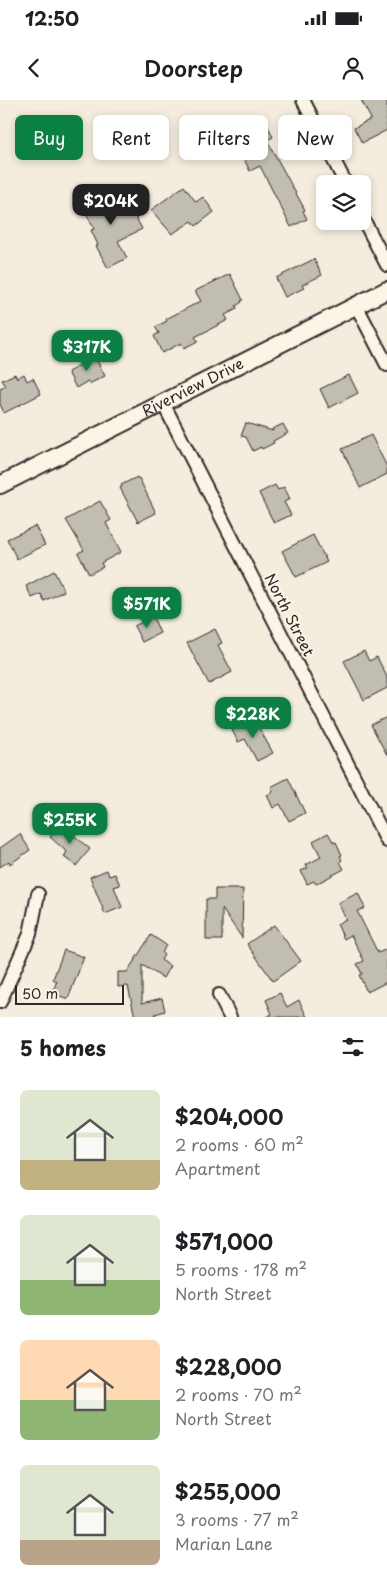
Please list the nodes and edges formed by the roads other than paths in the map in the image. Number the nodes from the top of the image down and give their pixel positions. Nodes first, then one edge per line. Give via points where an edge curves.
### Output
1 (304, 100) edge
2 (342, 175) edge
3 (369, 230) edge
4 (387, 265) edge
5 (387, 290) edge
6 (356, 306) junction
7 (387, 365) edge
8 (163, 403) junction
9 (0, 486) edge
10 (387, 842) edge
11 (38, 894) dead end
12 (219, 995) dead end
13 (0, 1002) edge
14 (230, 1017) edge

1 - 2 street
3 - 4 street
5 - 6 street, Riverview Drive
6 - 7 street
6 - 8 street, Riverview Drive
8 - 9 street, Riverview Drive
8 - 10 street, North Street
11 - 13 street via 30,934
12 - 14 street

